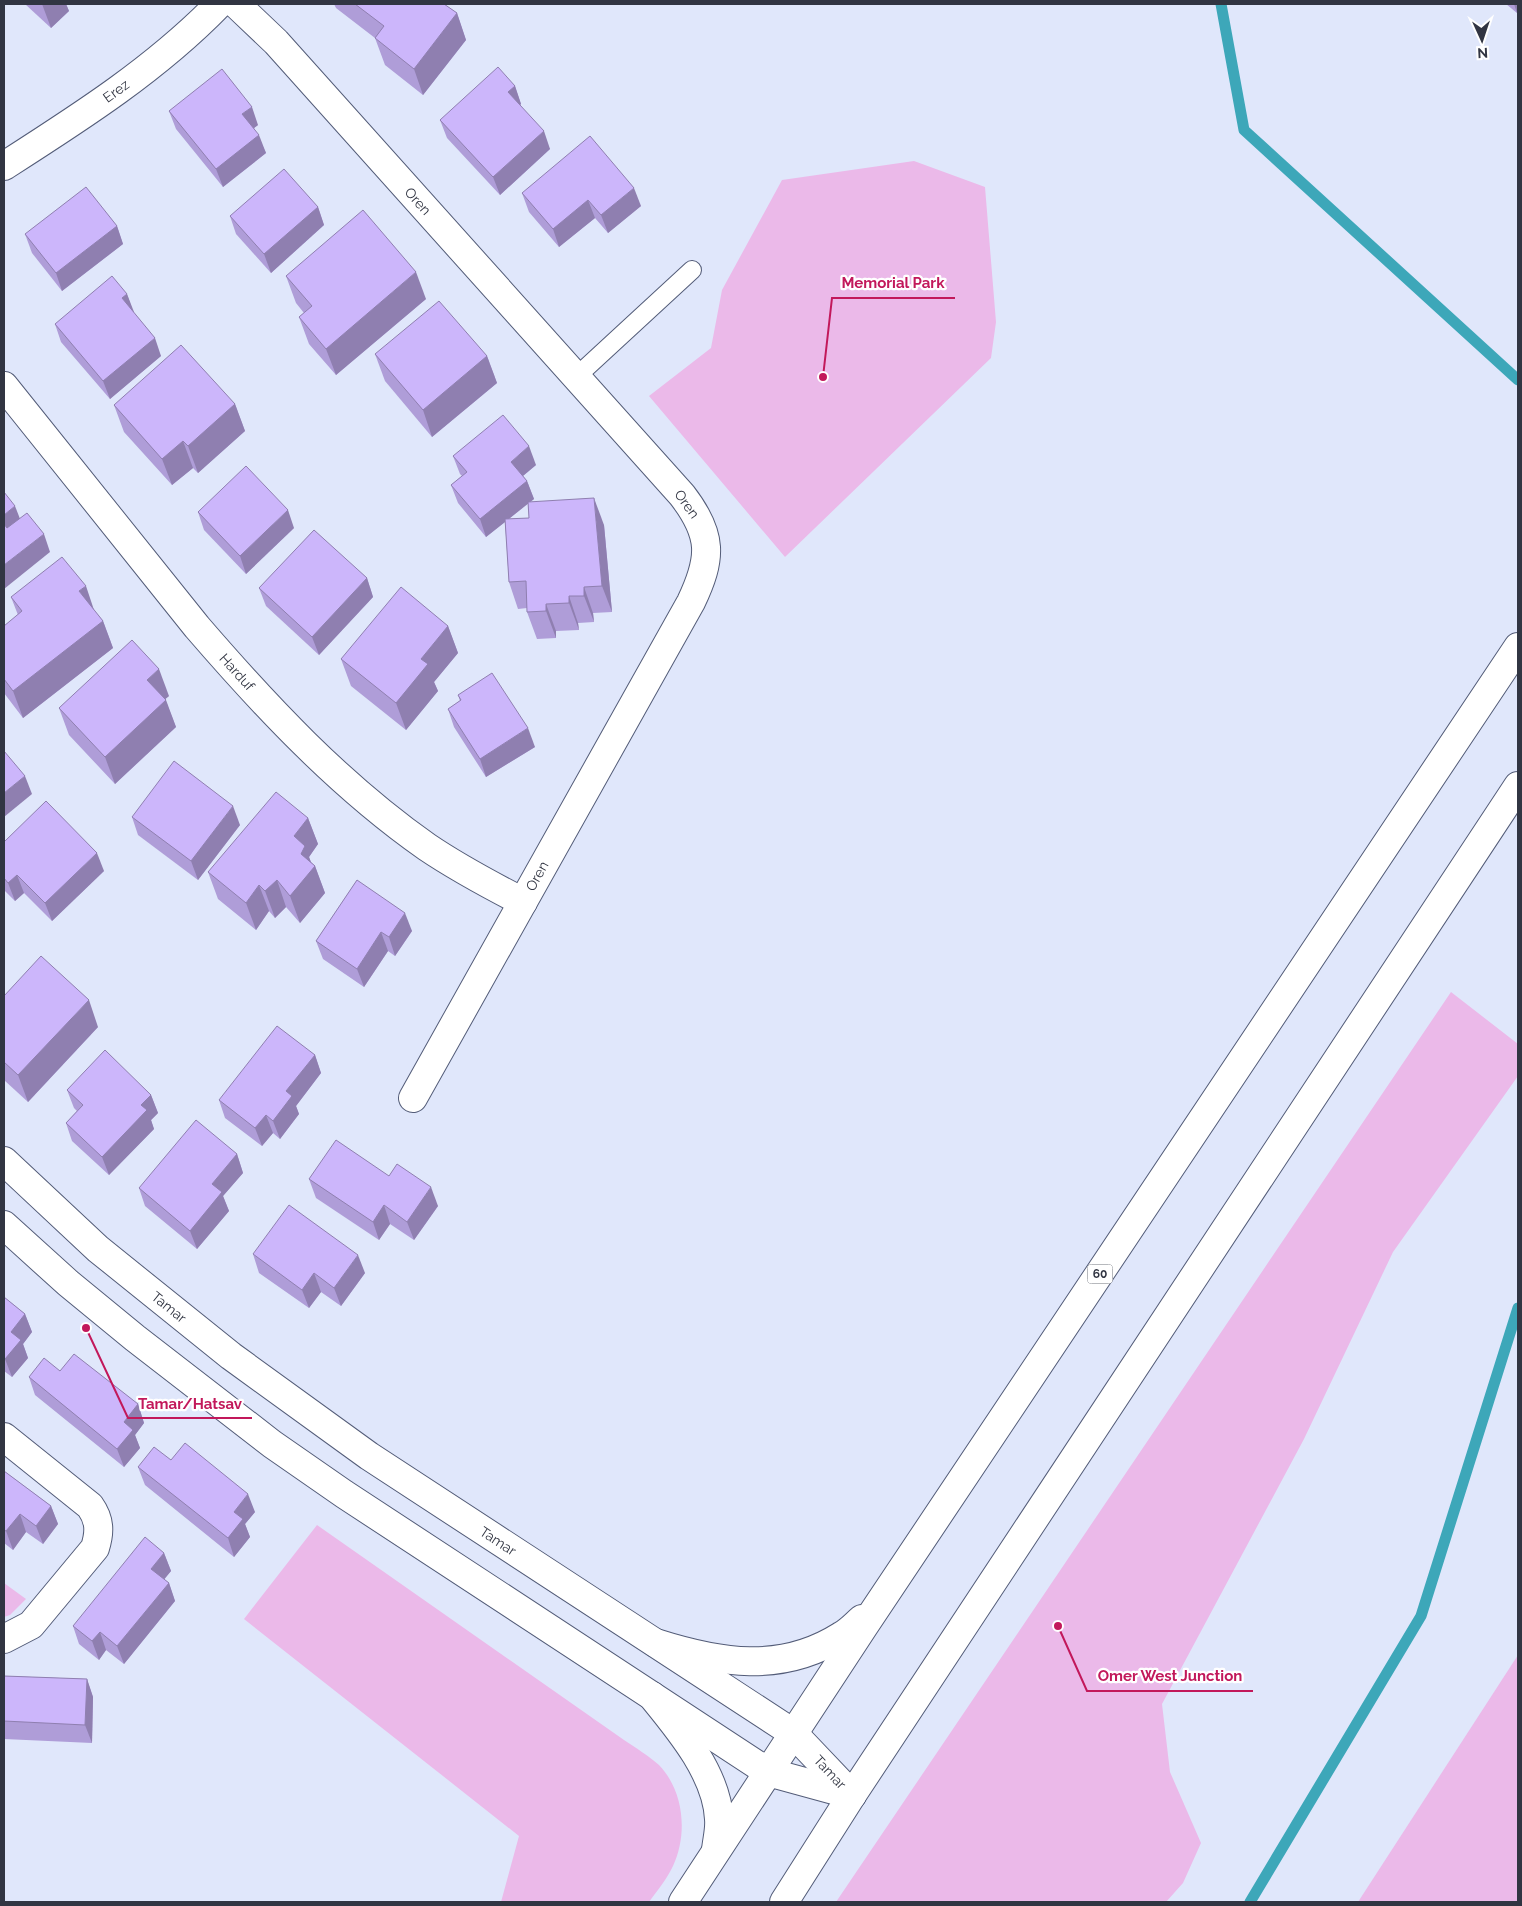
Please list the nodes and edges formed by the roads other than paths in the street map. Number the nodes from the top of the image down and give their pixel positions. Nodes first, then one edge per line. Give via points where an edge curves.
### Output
1 (219, 4) edge
2 (236, 4) edge
3 (4, 166) edge
4 (692, 270) dead end
5 (576, 377) junction
6 (4, 386) edge
7 (1518, 647) edge
8 (1518, 786) edge
9 (523, 902) junction
10 (413, 1098) dead end
11 (4, 1161) edge
12 (4, 1225) edge
13 (4, 1437) edge
14 (877, 1608) junction
15 (4, 1639) edge
16 (656, 1643) junction
17 (652, 1696) junction
18 (793, 1733) junction
19 (768, 1772) junction
20 (852, 1796) junction
21 (716, 1852) junction
22 (683, 1902) edge
23 (784, 1902) edge

1 - 3 main road, Erez via 119,89
2 - 5 main road, Oren via 276,42
4 - 5 lane
5 - 9 main road, Oren via 692,509 705,534 706,560 691,602
6 - 9 main road, Harduf via 196,627 301,740 383,814 428,847
7 - 14 main road, 60
8 - 20 main road
9 - 10 main road, Oren
11 - 16 main road, Tamar via 98,1249 292,1402 433,1499
12 - 17 main road, Tamar via 135,1338 272,1444
13 - 15 main road via 90,1506 97,1516 99,1534 95,1548 31,1625
14 - 16 main road via 841,1636 808,1652 776,1660 745,1662 715,1659
14 - 18 main road, 60
16 - 18 main road, Tamar
17 - 19 main road, Tamar
17 - 21 main road via 691,1745 704,1770 719,1819
18 - 19 main road, 60
18 - 20 main road, Tamar
19 - 20 main road, Tamar
19 - 21 main road, 60
20 - 23 main road
21 - 22 main road, 60

